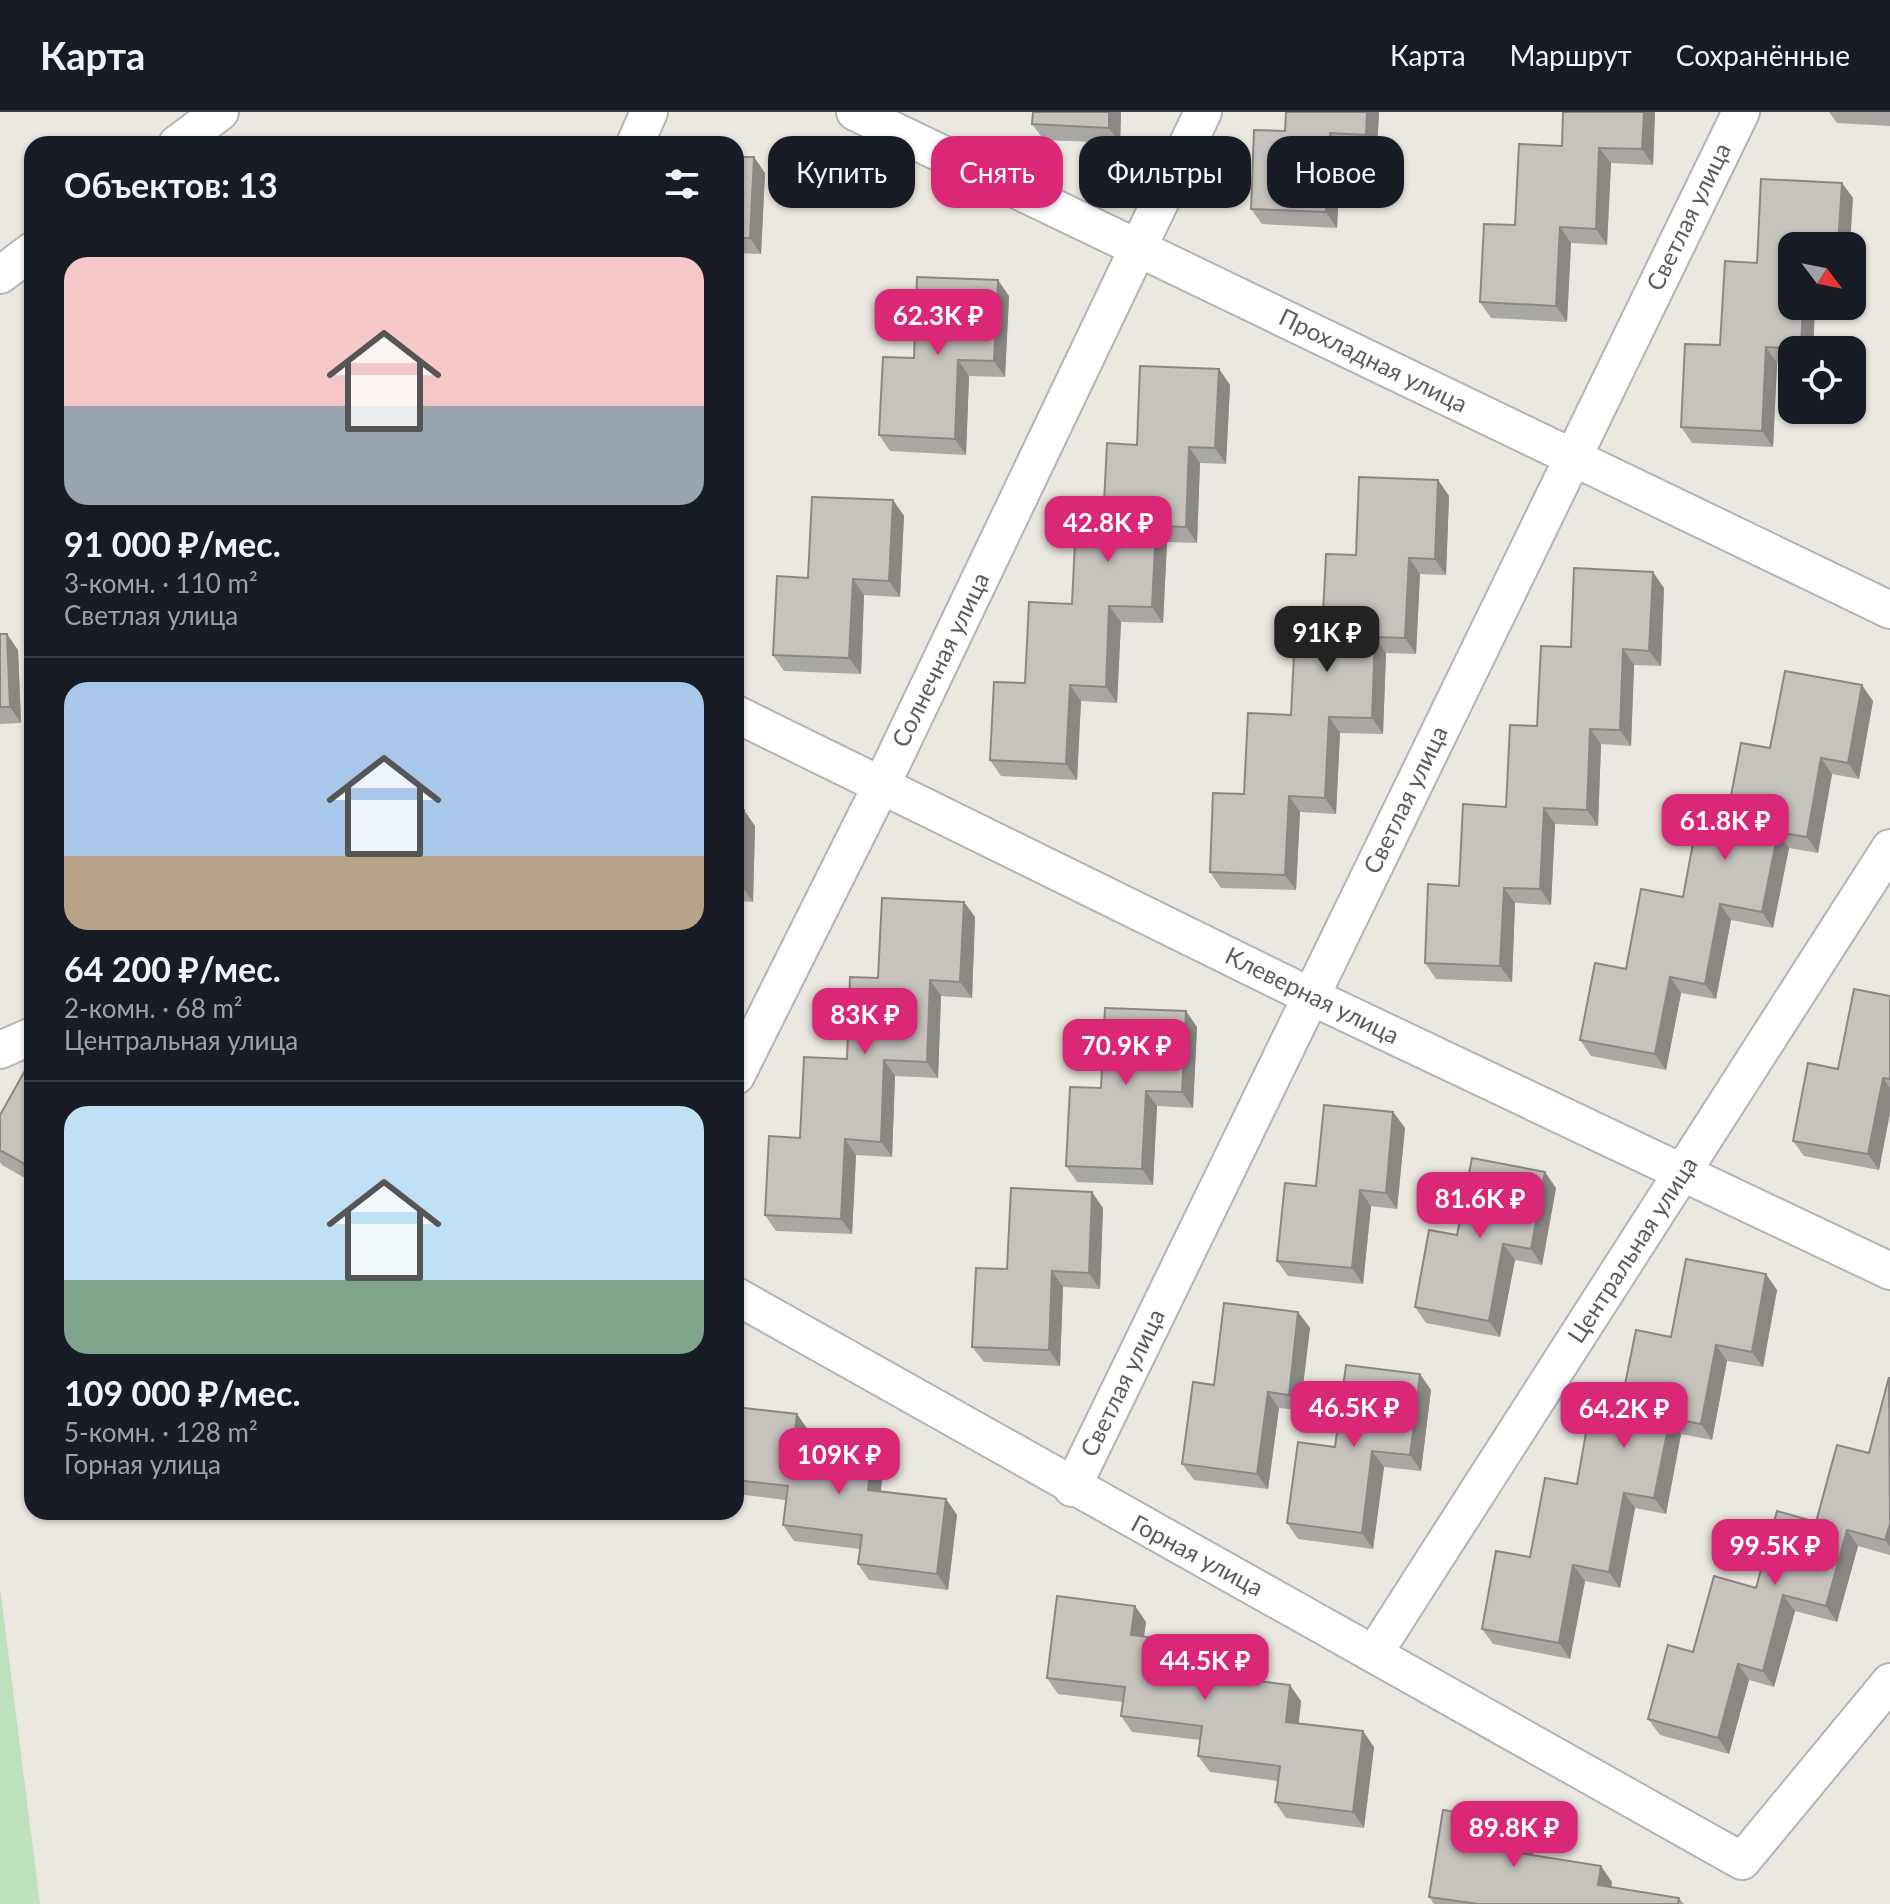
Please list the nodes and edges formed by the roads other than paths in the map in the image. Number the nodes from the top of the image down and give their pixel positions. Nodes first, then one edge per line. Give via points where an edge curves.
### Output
1 (220, 112) edge
2 (649, 112) edge
3 (855, 112) edge
4 (1203, 112) edge
5 (1741, 112) edge
6 (188, 136) edge
7 (638, 136) edge
8 (1140, 247) junction
9 (24, 257) edge
10 (0, 275) edge
11 (1571, 458) junction
12 (1890, 610) edge
13 (744, 718) edge
14 (882, 784) junction
15 (1890, 848) edge
16 (1312, 997) junction
17 (24, 1040) edge
18 (0, 1050) edge
19 (744, 1060) edge
20 (1684, 1170) junction
21 (1890, 1271) edge
22 (744, 1301) edge
23 (1072, 1488) junction
24 (1375, 1652) junction
25 (1890, 1682) edge

1 - 6 street
2 - 7 street
3 - 8 street, Прохладная улица
4 - 8 street, Солнечная улица
5 - 11 street, Светлая улица
8 - 11 street, Прохладная улица
8 - 14 street, Солнечная улица
9 - 10 street
11 - 12 street, Прохладная улица
11 - 16 street, Светлая улица
13 - 14 street, Клеверная улица
14 - 16 street, Клеверная улица
14 - 19 street, Солнечная улица
15 - 20 street, Центральная улица
16 - 20 street, Клеверная улица
16 - 23 street, Светлая улица
17 - 18 street
20 - 21 street, Клеверная улица
20 - 24 street, Центральная улица
22 - 23 street, Горная улица
23 - 24 street, Горная улица
24 - 25 street, Горная улица via 1742,1861

